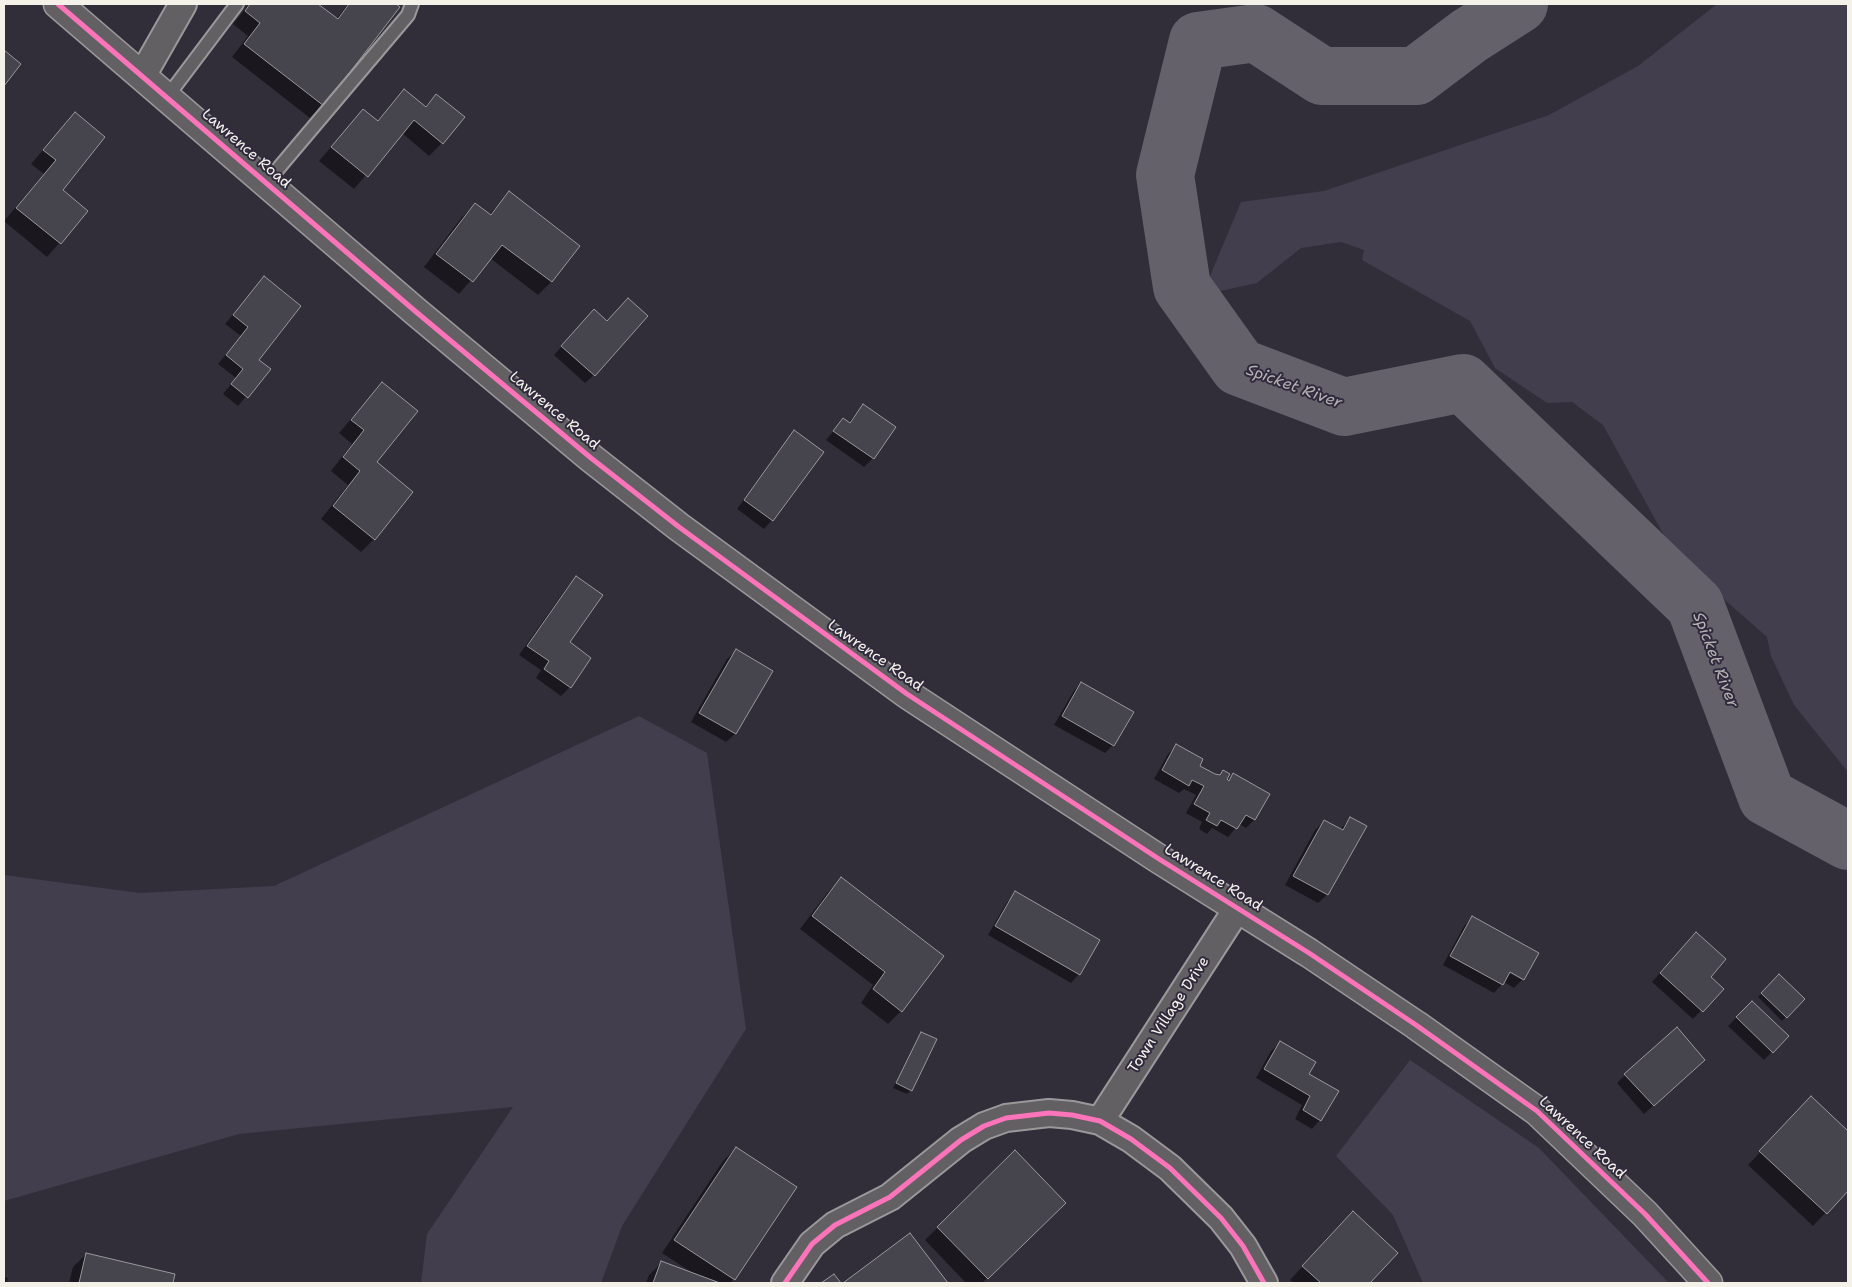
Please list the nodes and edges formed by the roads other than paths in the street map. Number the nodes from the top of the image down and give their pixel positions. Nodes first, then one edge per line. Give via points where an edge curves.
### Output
1 (58, 4) edge
2 (183, 4) edge
3 (237, 4) edge
4 (412, 4) edge
5 (142, 76) junction
6 (167, 97) junction
7 (266, 182) junction
8 (1237, 909) junction
9 (1100, 1120) junction
10 (785, 1283) edge
11 (1264, 1283) edge
12 (1708, 1283) edge

1 - 5 street, Lawrence Road
2 - 5 street
3 - 6 lane
4 - 7 lane via 408,16
5 - 6 street, Lawrence Road
6 - 7 street, Lawrence Road
7 - 8 street, Lawrence Road via 591,458 760,589 907,694
8 - 9 street, Town Village Drive
8 - 12 street, Lawrence Road via 1408,1019 1537,1111 1645,1214
9 - 10 street via 1072,1114 1031,1114 984,1126 961,1140 890,1197 835,1225 812,1244
9 - 11 street via 1147,1151 1196,1191 1243,1246

